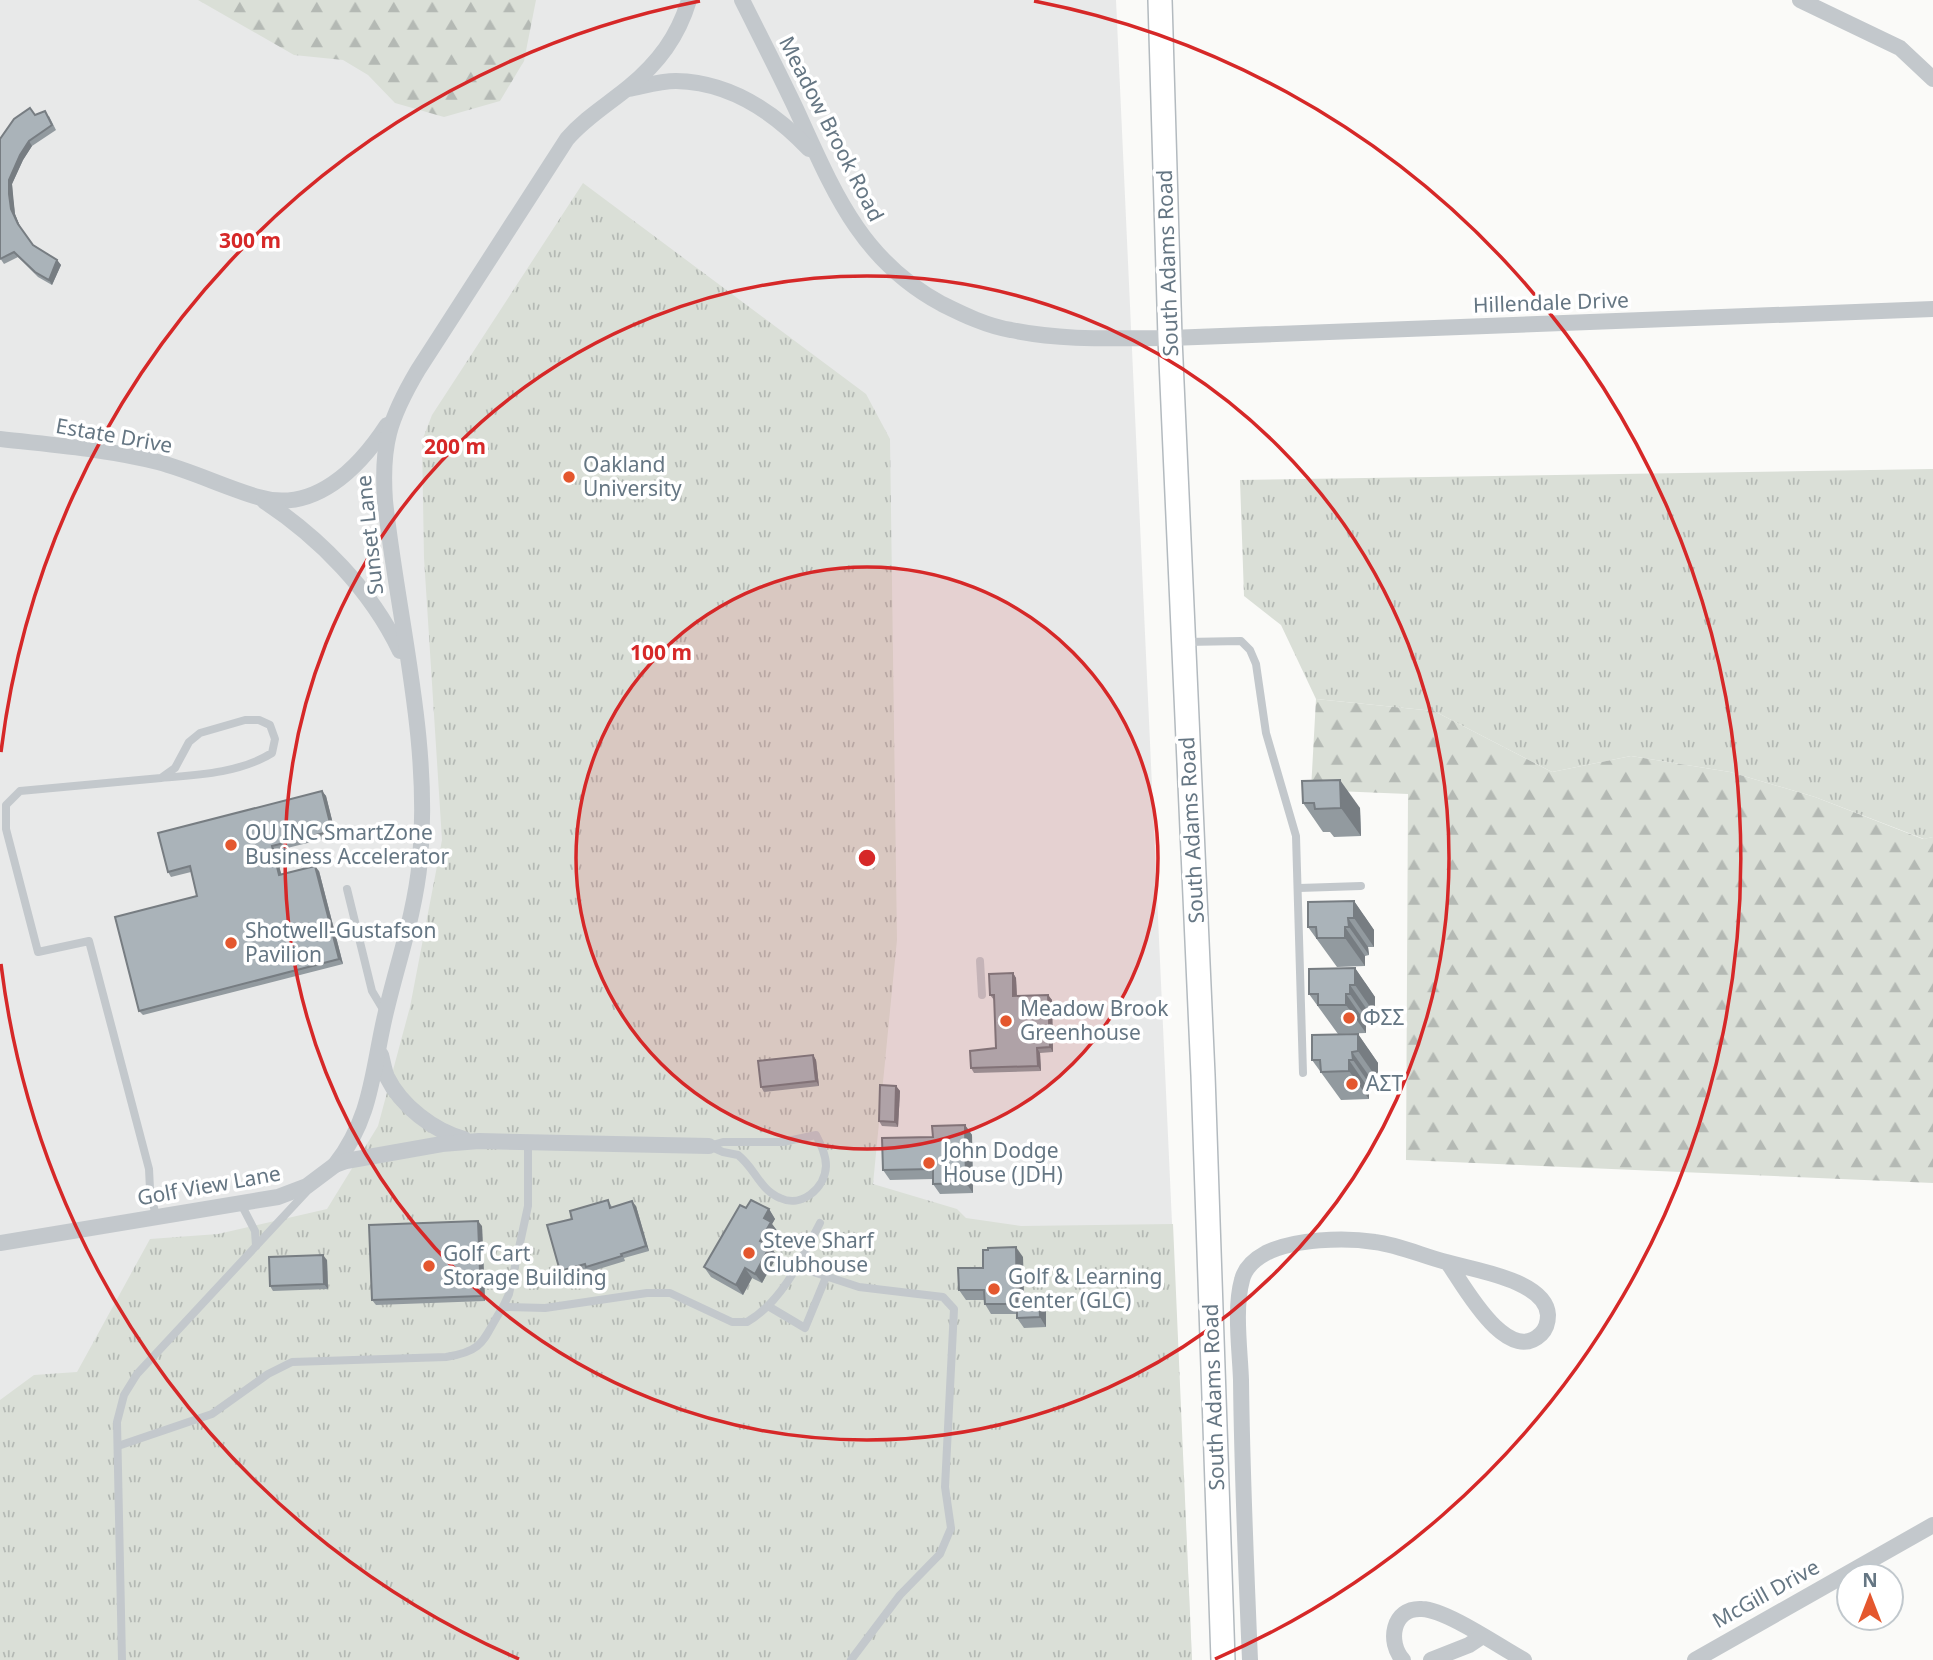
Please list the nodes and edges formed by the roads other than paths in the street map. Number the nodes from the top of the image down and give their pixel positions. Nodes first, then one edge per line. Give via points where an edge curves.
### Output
1 (689, 0) edge
2 (742, 0) edge
3 (1160, 0) edge
4 (1800, 0) edge
5 (1933, 79) edge
6 (627, 89) junction
7 (821, 164) junction
8 (1933, 309) edge
9 (1170, 338) junction
10 (394, 414) junction
11 (0, 439) edge
12 (259, 498) junction
13 (1183, 642) junction
14 (411, 679) junction
15 (162, 778) junction
16 (1361, 886) dead end
17 (1299, 888) junction
18 (346, 889) dead end
19 (981, 961) dead end
20 (982, 995) dead end
21 (386, 1013) junction
22 (379, 1049) junction
23 (1303, 1073) dead end
24 (479, 1141) junction
25 (528, 1142) junction
26 (709, 1146) junction
27 (335, 1165) junction
28 (322, 1176) junction
29 (241, 1203) junction
30 (156, 1217) junction
31 (820, 1223) dead end
32 (0, 1243) edge
33 (255, 1247) junction
34 (1448, 1263) junction
35 (798, 1266) junction
36 (826, 1277) junction
37 (768, 1306) junction
38 (503, 1307) junction
39 (118, 1446) junction
40 (1933, 1525) edge
41 (1481, 1637) junction
42 (122, 1660) edge
43 (851, 1660) edge
44 (1223, 1660) edge
45 (1250, 1660) edge
46 (1403, 1660) edge
47 (1432, 1660) edge
48 (1524, 1660) edge
49 (1695, 1660) edge

1 - 6 street, Sunset Lane via 665,51
2 - 7 street, Meadow Brook Road
3 - 9 main road, South Adams Road
4 - 5 street via 1900,48
6 - 7 street, Sunset Lane via 675,81 726,91 768,111
6 - 10 street, Sunset Lane via 567,139
7 - 9 street, Meadow Brook Road via 852,222 884,262 916,288 962,314 1033,334
8 - 9 street, Hillendale Drive
9 - 13 main road, South Adams Road
10 - 12 street, Estate Drive via 367,451 331,486 290,501
10 - 14 street, Sunset Lane via 384,454 383,484
11 - 12 street, Estate Drive via 145,459
12 - 14 street, Estate Drive via 316,542 355,582 391,631
13 - 17 lane via 1236,640 1253,654 1266,733 1294,823
13 - 44 main road, South Adams Road
14 - 21 street, Sunset Lane via 421,777 420,860 408,932
15 - 15 lane via 200,733 245,720 270,725 275,739 272,753 259,761 206,775
15 - 30 lane via 20,791 6,806 6,829 38,953 89,941 149,1169
16 - 17 lane
17 - 23 lane
18 - 21 lane via 372,991
19 - 20 lane
21 - 22 street, Sunset Lane
22 - 24 street via 387,1077 411,1107 440,1130
22 - 27 street, Sunset Lane via 364,1115
24 - 25 street, Golf View Lane
24 - 27 street, Golf View Lane
25 - 26 street, Golf View Lane
25 - 38 lane via 528,1206
26 - 26 lane via 738,1155 760,1185 790,1201 814,1192 826,1169 816,1135 783,1142
27 - 28 street, Golf View Lane
28 - 29 street, Golf View Lane via 291,1194
28 - 33 lane
29 - 30 street, Golf View Lane
29 - 33 lane via 255,1231
30 - 32 street, Golf View Lane
31 - 35 lane
33 - 39 lane via 131,1382 119,1409
34 - 34 street via 1535,1292 1546,1306 1542,1333 1524,1342 1501,1333
34 - 45 street via 1376,1242 1335,1240 1267,1253 1250,1264 1243,1276 1242,1478
35 - 36 lane
35 - 37 lane
36 - 37 lane via 805,1328
36 - 43 lane via 859,1287 943,1297 954,1309 945,1487 951,1528 940,1554 900,1595
37 - 38 lane via 740,1323 670,1293 545,1308
38 - 39 lane via 485,1340 465,1354 292,1363 212,1413
39 - 42 lane
40 - 49 street, McGill Drive
41 - 46 street via 1432,1611 1410,1610 1394,1630 1394,1646
41 - 47 street
41 - 48 street

